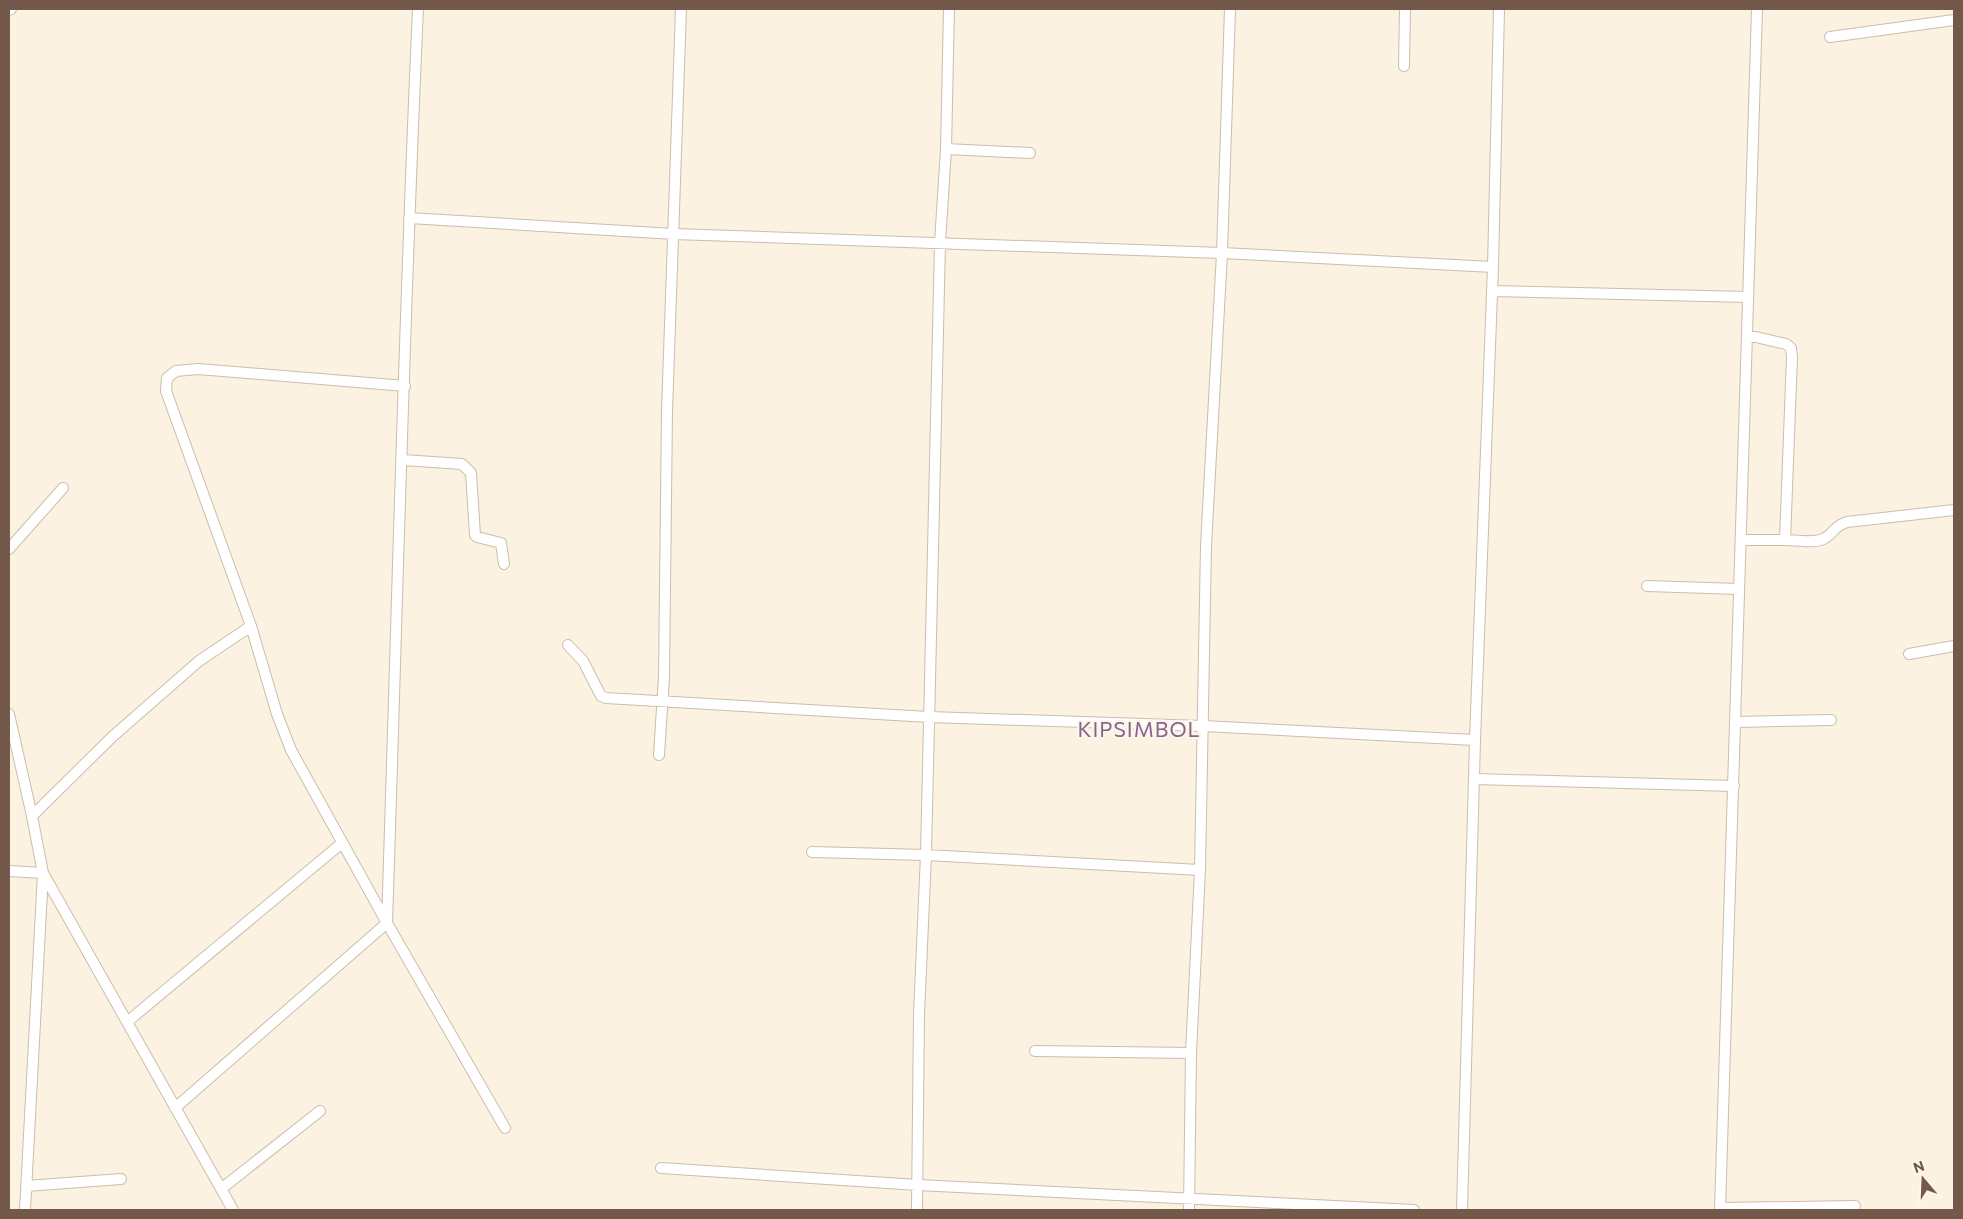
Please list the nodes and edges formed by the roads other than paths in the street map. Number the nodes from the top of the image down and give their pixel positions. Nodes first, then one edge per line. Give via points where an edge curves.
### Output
1 (418, 9) edge
2 (681, 9) edge
3 (949, 9) edge
4 (1230, 9) edge
5 (1405, 9) edge
6 (1499, 9) edge
7 (1758, 9) edge
8 (1954, 20) edge
9 (1830, 37) dead end
10 (1404, 66) dead end
11 (946, 149) junction
12 (1030, 152) dead end
13 (409, 218) junction
14 (674, 234) junction
15 (940, 243) junction
16 (1222, 253) junction
17 (1493, 267) junction
18 (1492, 290) junction
19 (1748, 297) junction
20 (1746, 335) junction
21 (405, 386) junction
22 (403, 460) junction
23 (63, 488) dead end
24 (1954, 510) edge
25 (1741, 540) junction
26 (1785, 540) junction
27 (9, 549) edge
28 (504, 564) dead end
29 (1646, 586) dead end
30 (1739, 590) junction
31 (251, 626) junction
32 (568, 644) dead end
33 (1954, 646) edge
34 (1910, 654) dead end
35 (662, 702) junction
36 (9, 714) edge
37 (929, 717) junction
38 (1831, 720) dead end
39 (1735, 722) junction
40 (1203, 726) junction
41 (1475, 740) junction
42 (659, 755) dead end
43 (1475, 779) junction
44 (1734, 786) junction
45 (32, 816) junction
46 (342, 843) junction
47 (812, 852) dead end
48 (926, 855) junction
49 (1200, 870) junction
50 (9, 871) edge
51 (42, 873) junction
52 (386, 924) junction
53 (127, 1022) junction
54 (1035, 1051) dead end
55 (1191, 1053) junction
56 (175, 1108) junction
57 (320, 1112) dead end
58 (505, 1128) dead end
59 (661, 1168) dead end
60 (121, 1179) dead end
61 (918, 1185) junction
62 (26, 1186) junction
63 (221, 1189) junction
64 (1190, 1198) junction
65 (1855, 1206) dead end
66 (1720, 1209) edge
67 (25, 1210) edge
68 (233, 1210) edge
69 (917, 1210) edge
70 (1189, 1210) edge
71 (1414, 1210) edge
72 (1462, 1210) edge

1 - 13 street
2 - 14 street
3 - 11 street
4 - 16 street
5 - 10 street
6 - 17 street
7 - 19 street
8 - 9 street
11 - 12 street
11 - 15 street
13 - 14 street
13 - 21 street
14 - 15 street
14 - 35 street
15 - 16 street
15 - 37 street
16 - 17 street
16 - 40 street via 1206,546
17 - 18 street
18 - 19 street
18 - 41 street
19 - 20 street
20 - 25 street
20 - 26 street via 1791,348
21 - 22 street
21 - 31 street via 198,369 176,371 168,378 166,392
22 - 28 street via 468,467 475,535 501,543
22 - 52 street
23 - 27 street
24 - 26 street via 1848,522 1837,526 1827,538 1820,540
25 - 26 street
25 - 30 street
29 - 30 street
30 - 39 street
31 - 45 street via 199,660 112,737
31 - 46 street via 276,714 291,750
32 - 35 street via 583,661 601,696
33 - 34 street
35 - 37 street
35 - 42 street
36 - 45 street
37 - 40 street
37 - 48 street
38 - 39 street
39 - 44 street
40 - 41 street
40 - 49 street
41 - 43 street
43 - 44 street
43 - 72 street
44 - 66 street
45 - 51 street
46 - 52 street
46 - 53 street
47 - 48 street
48 - 49 street
48 - 61 street via 919,1014
49 - 55 street
50 - 51 street
51 - 53 street
51 - 62 street
52 - 56 street
52 - 58 street
53 - 56 street
54 - 55 street
55 - 64 street
56 - 63 street
57 - 63 street
59 - 61 street
60 - 62 street
61 - 64 street
61 - 69 street
62 - 67 street
63 - 68 street
64 - 70 street
64 - 71 street
65 - 66 street

